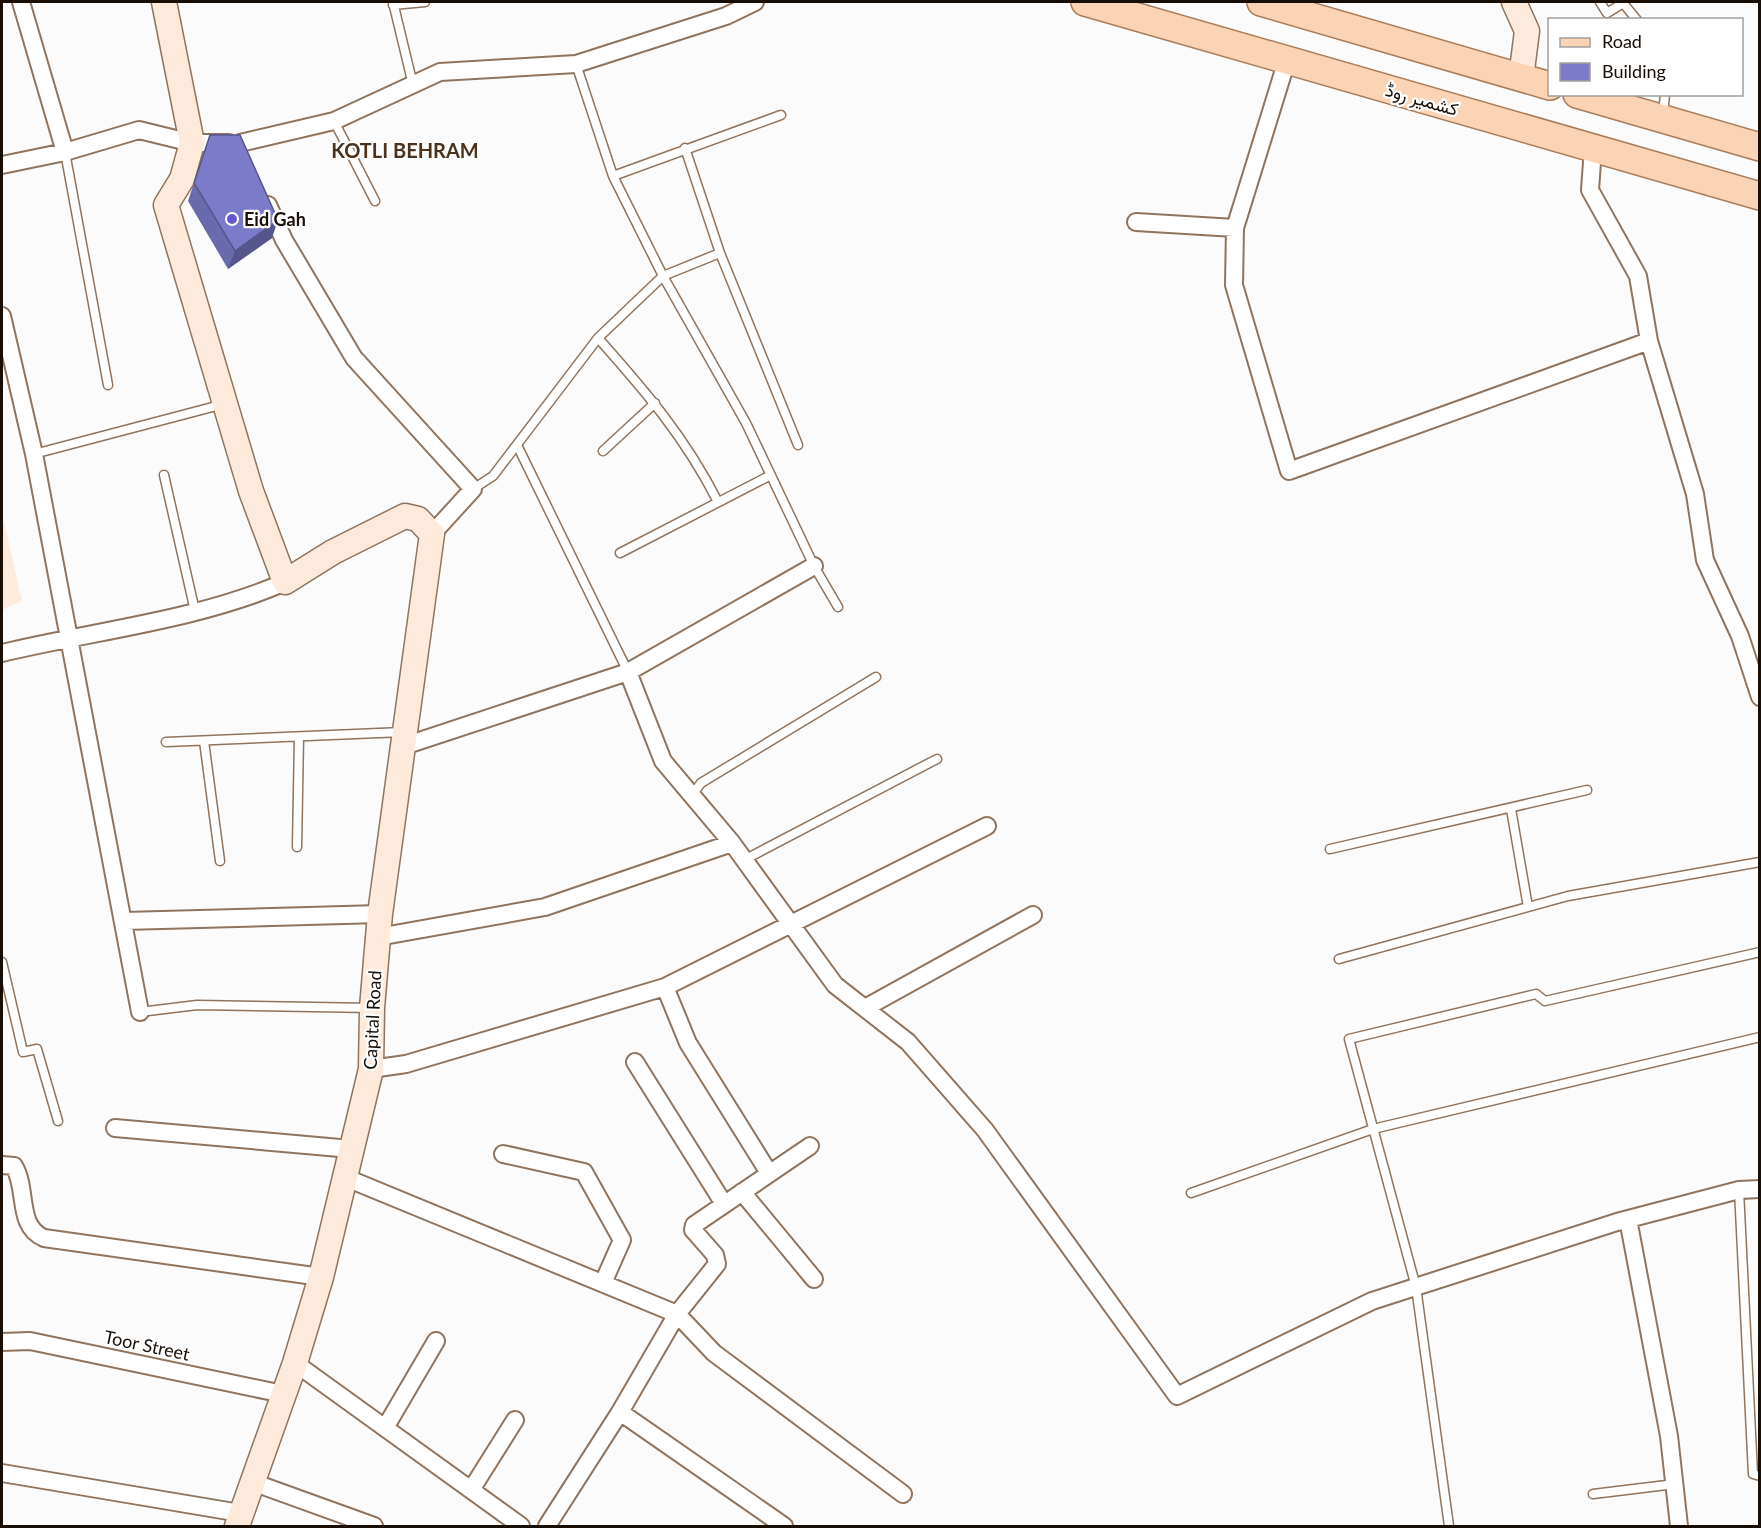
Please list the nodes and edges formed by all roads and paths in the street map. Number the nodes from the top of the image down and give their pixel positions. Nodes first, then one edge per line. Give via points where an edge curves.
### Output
1 (21, 2) edge
2 (164, 2) edge
3 (425, 2) edge
4 (755, 2) edge
5 (1086, 2) edge
6 (1261, 2) edge
7 (1514, 2) edge
8 (1600, 2) edge
9 (393, 3) edge
10 (1130, 8) edge
11 (1635, 18) edge
12 (1287, 60) junction
13 (576, 64) junction
14 (1521, 78) junction
15 (413, 85) junction
16 (1548, 85) edge
17 (1591, 96) edge
18 (1663, 107) edge
19 (781, 115) dead end
20 (334, 121) junction
21 (192, 143) junction
22 (1760, 147) edge
23 (685, 148) junction
24 (1593, 148) junction
25 (65, 152) junction
26 (2, 165) edge
27 (613, 176) junction
28 (260, 186) edge
29 (1760, 196) edge
30 (375, 201) dead end
31 (1136, 222) dead end
32 (1235, 228) junction
33 (720, 253) junction
34 (663, 276) junction
35 (2, 316) edge
36 (598, 338) junction
37 (1649, 341) junction
38 (108, 385) dead end
39 (656, 403) junction
40 (225, 404) junction
41 (517, 445) junction
42 (798, 445) dead end
43 (603, 451) dead end
44 (34, 454) junction
45 (164, 475) dead end
46 (771, 475) junction
47 (473, 489) junction
48 (718, 502) junction
49 (432, 534) junction
50 (620, 553) dead end
51 (814, 566) junction
52 (285, 582) junction
53 (838, 607) dead end
54 (195, 611) junction
55 (68, 637) junction
56 (2, 653) edge
57 (628, 672) junction
58 (876, 677) dead end
59 (1760, 697) edge
60 (299, 737) junction
61 (402, 740) junction
62 (204, 741) junction
63 (166, 742) dead end
64 (937, 759) dead end
65 (1587, 790) dead end
66 (692, 795) junction
67 (1511, 809) junction
68 (987, 826) dead end
69 (732, 843) junction
70 (297, 847) dead end
71 (1330, 849) dead end
72 (744, 860) junction
73 (220, 861) dead end
74 (1760, 862) edge
75 (1528, 907) junction
76 (1033, 915) dead end
77 (124, 921) junction
78 (791, 922) junction
79 (379, 926) junction
80 (1760, 952) edge
81 (1339, 959) dead end
82 (2, 963) edge
83 (665, 987) junction
84 (372, 1008) junction
85 (865, 1008) junction
86 (140, 1012) joint
87 (1760, 1037) edge
88 (635, 1062) dead end
89 (371, 1069) junction
90 (58, 1121) dead end
91 (115, 1128) dead end
92 (1373, 1129) junction
93 (810, 1146) dead end
94 (351, 1149) junction
95 (503, 1154) dead end
96 (2, 1166) edge
97 (770, 1173) junction
98 (344, 1178) junction
99 (1760, 1189) edge
100 (1739, 1190) junction
101 (742, 1192) junction
102 (1191, 1193) dead end
103 (724, 1204) junction
104 (1628, 1219) junction
105 (321, 1277) junction
106 (814, 1279) dead end
107 (603, 1283) junction
108 (1416, 1287) junction
109 (677, 1314) junction
110 (436, 1341) dead end
111 (2, 1342) edge
112 (295, 1363) junction
113 (283, 1394) junction
114 (620, 1412) junction
115 (515, 1420) dead end
116 (386, 1428) junction
117 (2, 1473) edge
118 (1760, 1476) edge
119 (252, 1482) junction
120 (1676, 1484) junction
121 (471, 1491) junction
122 (903, 1494) dead end
123 (1593, 1494) dead end
124 (239, 1520) edge
125 (374, 1527) edge
126 (521, 1527) edge
127 (547, 1527) edge
128 (784, 1527) edge
129 (1449, 1527) edge
130 (1679, 1527) edge

1 - 25 street
2 - 21 street
3 - 9 lane
4 - 13 street via 726,16
5 - 10 main road, کشمیر روڈ
6 - 14 main road
7 - 14 street via 1527,31
8 - 11 lane via 1607,13 1623,3
9 - 15 lane
10 - 12 main road, کشمیر روڈ
12 - 24 main road, کشمیر روڈ
12 - 32 street
13 - 15 street via 440,72
13 - 27 lane
14 - 16 main road
15 - 20 street
17 - 18 main road
18 - 22 main road
19 - 23 lane
20 - 21 street via 243,148
20 - 30 lane
21 - 25 street via 139,130
21 - 40 street via 182,179 166,205
23 - 27 lane
23 - 33 lane
24 - 29 main road, کشمیر روڈ
24 - 37 street via 1590,190 1638,276
25 - 26 street
25 - 38 lane
27 - 34 lane
28 - 47 street via 284,240 354,358
31 - 32 street
32 - 37 street via 1234,285 1289,471
33 - 34 lane
33 - 42 lane
34 - 36 lane
34 - 46 lane
35 - 44 street
36 - 39 lane
36 - 41 lane
37 - 59 street via 1695,494 1705,560 1740,636
39 - 43 lane
39 - 48 lane via 696,458
40 - 44 lane
40 - 52 street via 251,491
41 - 47 lane via 493,476
41 - 57 lane
44 - 55 street
45 - 54 lane
46 - 48 lane
46 - 51 lane
47 - 49 street
48 - 50 lane
49 - 52 street via 418,519 405,516 333,552
49 - 61 street, Capital Road
51 - 53 lane
51 - 57 street
52 - 54 street via 255,595
54 - 55 street
55 - 56 street
55 - 77 street
57 - 61 street
57 - 66 street via 663,761
58 - 66 lane via 701,783
60 - 61 lane
60 - 62 lane
60 - 70 lane
61 - 79 street, Capital Road
62 - 63 lane
62 - 73 lane
64 - 72 lane
65 - 67 lane
66 - 69 street
67 - 71 lane
67 - 75 lane
68 - 78 street
69 - 72 street
69 - 79 street via 544,907
72 - 78 street
74 - 75 lane via 1568,896
75 - 81 lane
76 - 85 street
77 - 79 street
77 - 86 street
78 - 83 street
78 - 85 street via 835,985
79 - 84 street, Capital Road
80 - 92 lane via 1545,1000 1536,994 1349,1039
82 - 90 lane via 22,1052 37,1049
83 - 89 street via 406,1064
83 - 97 street via 688,1043
84 - 86 lane via 197,1005
84 - 89 street, Capital Road
85 - 108 street via 908,1042 985,1130 1178,1396 1372,1301
87 - 92 lane
88 - 103 street
89 - 94 street, Capital Road
91 - 94 street
92 - 102 lane
92 - 108 lane
93 - 97 street
94 - 98 street, Capital Road
95 - 107 street via 584,1172 622,1239
96 - 105 street via 14,1166 27,1225 44,1238
97 - 101 street
98 - 105 street, Capital Road
98 - 107 street
99 - 100 street
100 - 104 street
100 - 118 lane via 1753,1473
101 - 103 street
101 - 106 street
103 - 109 street via 694,1225 693,1230 715,1255 717,1264
104 - 108 street
104 - 120 street
105 - 112 street, Capital Road
107 - 109 street
108 - 129 lane
109 - 114 street
109 - 122 street via 714,1353
110 - 116 street
111 - 113 street, Toor Street via 30,1341
112 - 113 street, Capital Road
112 - 116 street
113 - 119 street, Capital Road
114 - 127 street
114 - 128 street
115 - 121 street
116 - 121 street
117 - 124 street
119 - 124 street, Capital Road
119 - 125 street
120 - 123 lane
120 - 130 street
121 - 126 street

